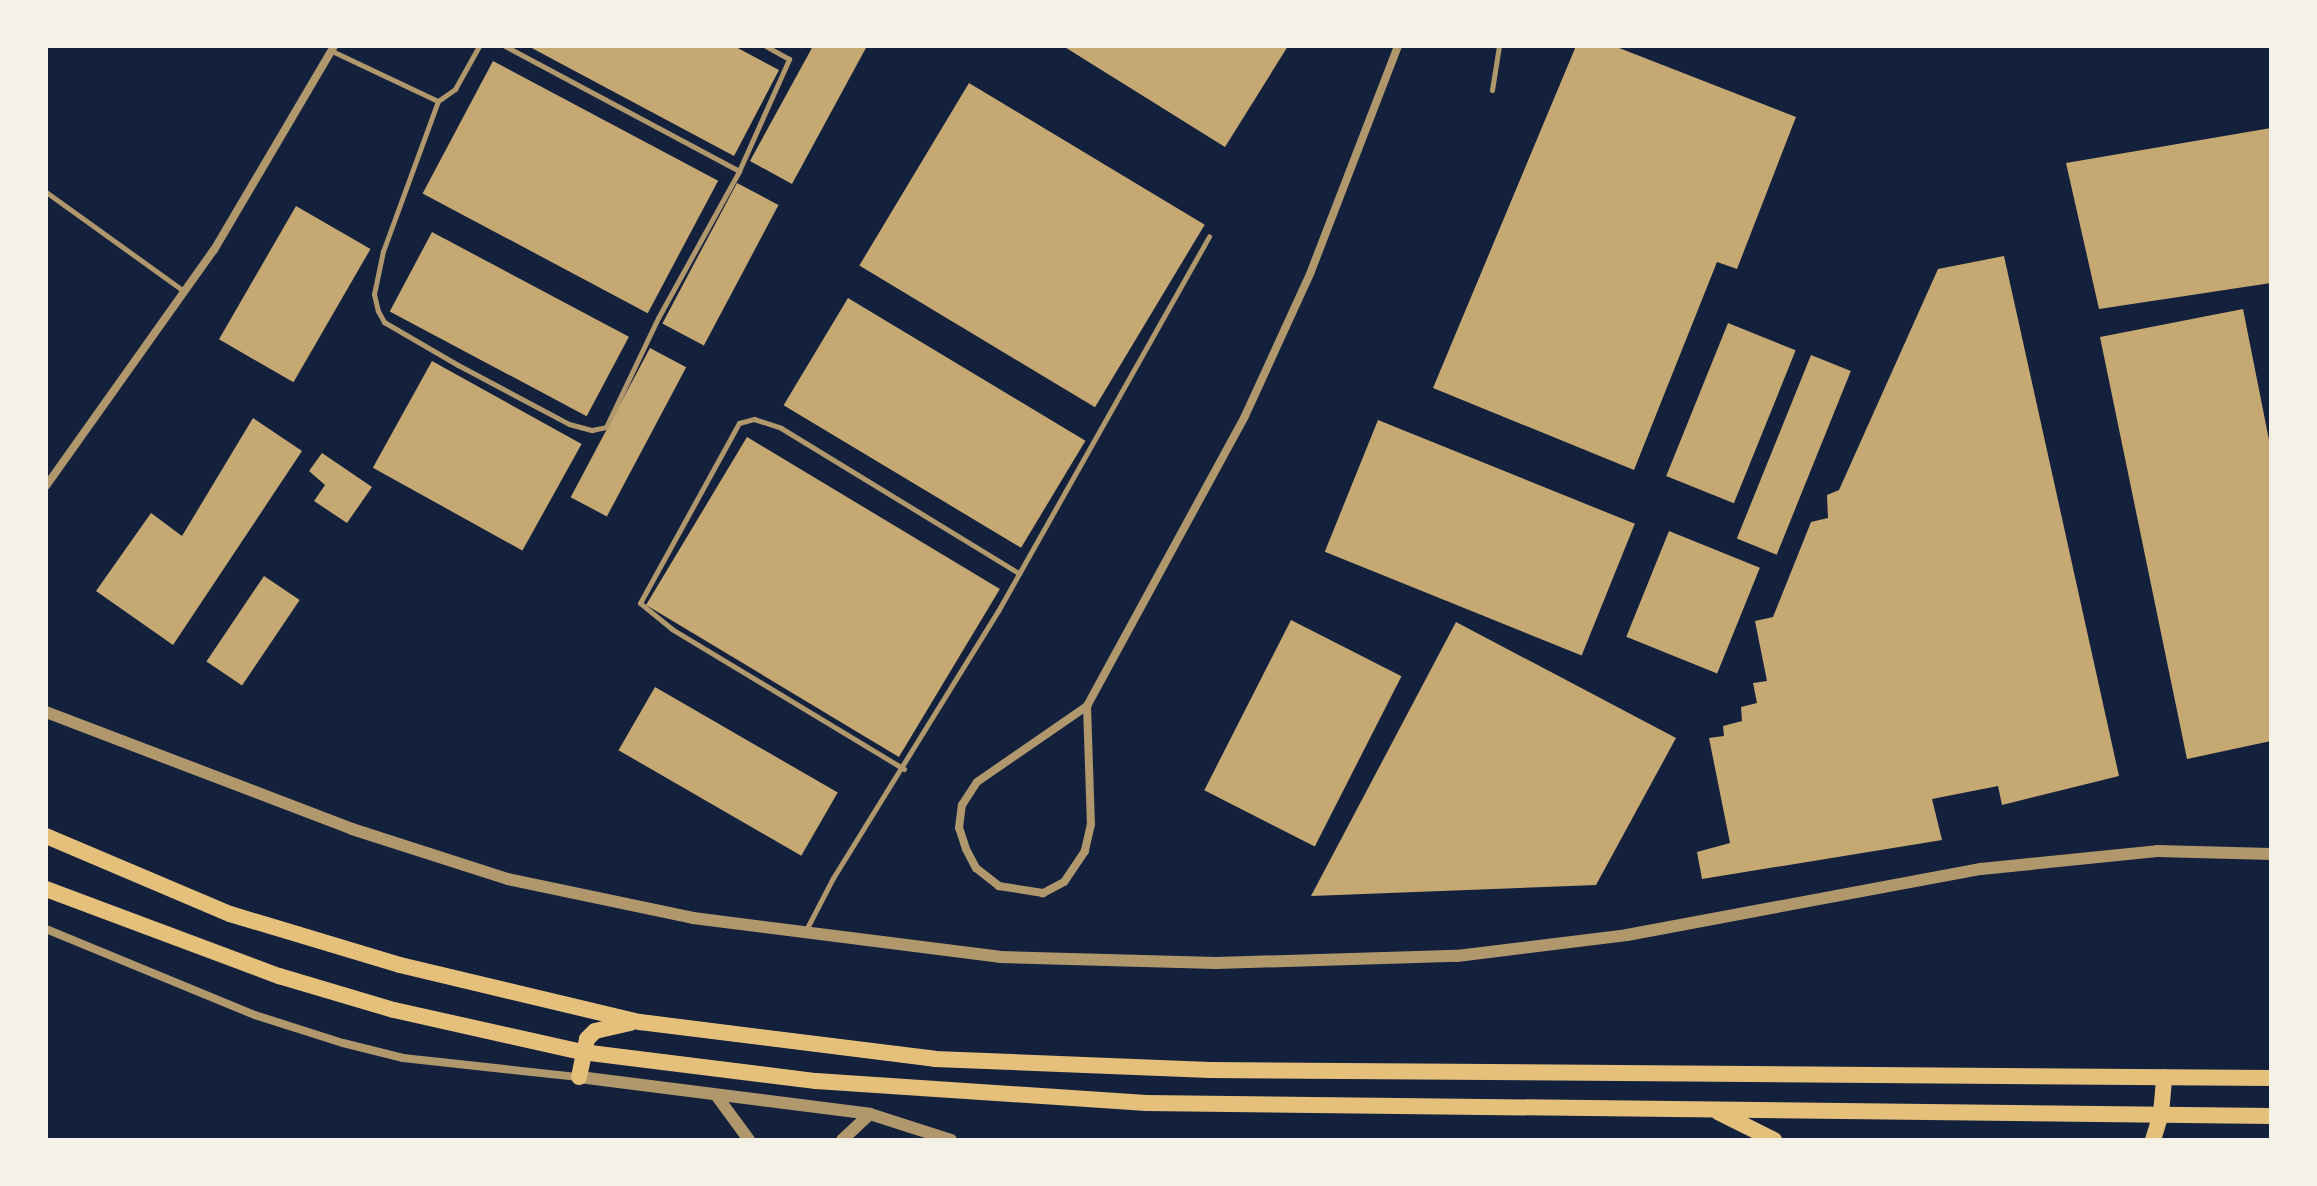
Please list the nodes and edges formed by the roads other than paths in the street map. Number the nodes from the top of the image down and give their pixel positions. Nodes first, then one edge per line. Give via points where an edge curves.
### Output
1 (479, 46) edge
2 (505, 46) edge
3 (521, 46) edge
4 (766, 46) edge
5 (1398, 46) edge
6 (1499, 46) edge
7 (332, 48) edge
8 (517, 53) junction
9 (1492, 90) dead end
10 (438, 101) junction
11 (739, 171) junction
12 (46, 192) edge
13 (1209, 236) dead end
14 (184, 291) junction
15 (46, 486) edge
16 (1019, 573) junction
17 (1087, 706) junction
18 (46, 712) edge
19 (904, 769) junction
20 (46, 836) edge
21 (2271, 854) edge
22 (46, 889) edge
23 (46, 929) edge
24 (804, 935) junction
25 (640, 1022) junction
26 (582, 1052) junction
27 (579, 1077) junction
28 (2164, 1077) junction
29 (2271, 1078) edge
30 (716, 1095) junction
31 (1713, 1109) junction
32 (870, 1114) junction
33 (2161, 1114) junction
34 (2271, 1116) edge
35 (749, 1140) edge
36 (842, 1140) edge
37 (951, 1140) edge
38 (1774, 1140) edge
39 (2153, 1140) edge

1 - 10 lane via 455,89
2 - 8 lane
3 - 8 lane
4 - 11 lane via 789,59
5 - 17 street via 1310,274 1245,416
6 - 9 lane
7 - 10 lane
7 - 14 street
8 - 11 lane
10 - 11 lane via 383,251 374,294 378,311 384,322 458,365 569,424 592,430 606,427 658,318
12 - 14 lane
13 - 16 lane
14 - 15 street
16 - 19 lane
16 - 19 lane via 781,428 754,419 739,423 640,603 672,629
17 - 17 street via 977,782 962,805 959,828 966,849 976,868 999,886 1043,893 1064,882 1085,851 1091,824
18 - 24 street via 338,824 508,879
19 - 24 lane via 833,878
20 - 25 main road via 230,914 400,965
21 - 24 street via 2157,851 1981,869 1627,935 1457,956 1216,963 1000,957
22 - 26 main road via 279,976 394,1010
23 - 27 street via 255,1015 343,1043 403,1058
25 - 26 main road via 595,1031
25 - 28 main road via 935,1059 1210,1070
26 - 27 main road
26 - 31 main road via 816,1081 1146,1103
27 - 30 street
28 - 29 main road
28 - 33 main road
30 - 32 street
30 - 35 street
31 - 33 main road
31 - 38 main road
32 - 36 street
32 - 37 street
33 - 34 main road
33 - 39 main road

